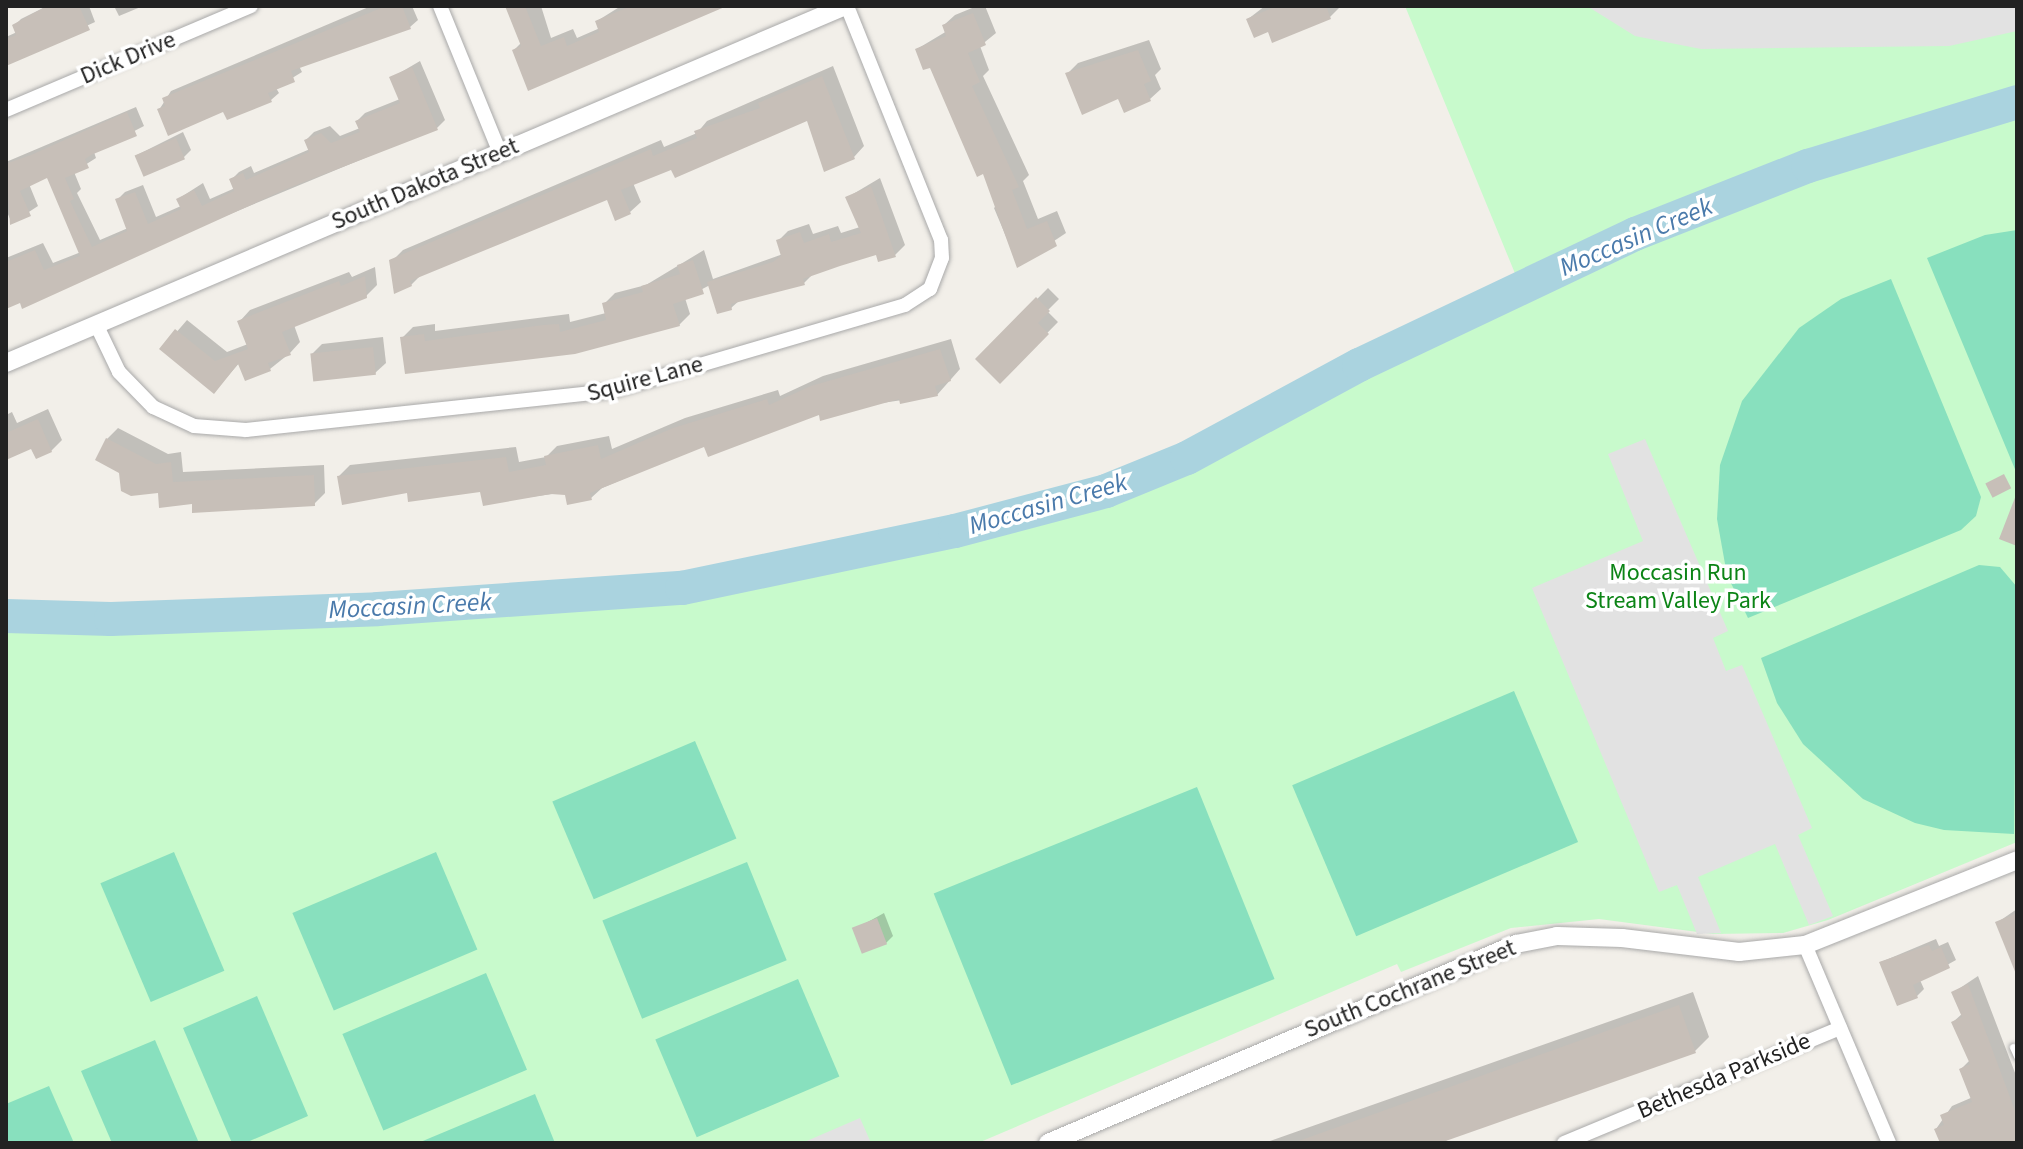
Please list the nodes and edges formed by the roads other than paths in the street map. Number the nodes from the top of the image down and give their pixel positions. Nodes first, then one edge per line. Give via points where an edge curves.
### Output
1 (251, 6) edge
2 (440, 6) edge
3 (846, 6) edge
4 (6, 110) edge
5 (500, 153) junction
6 (96, 324) junction
7 (6, 363) edge
8 (2017, 860) edge
9 (1805, 945) junction
10 (1840, 1028) junction
11 (2013, 1047) dead end
12 (2017, 1056) edge
13 (1048, 1143) edge
14 (1564, 1143) edge
15 (1889, 1143) edge

1 - 4 street, Dick Drive
2 - 5 street
3 - 5 street, South Dakota Street
3 - 6 street, Squire Lane via 941,240 940,266 930,289 905,305 611,391 246,430 194,426 153,407 119,372
5 - 6 street, South Dakota Street
6 - 7 street, South Dakota Street
8 - 9 street, South Cochrane Street
9 - 10 street
9 - 13 street, South Cochrane Street via 1739,952 1557,936 1516,944
10 - 14 street, Bethesda Parkside
10 - 15 street
11 - 12 lane

